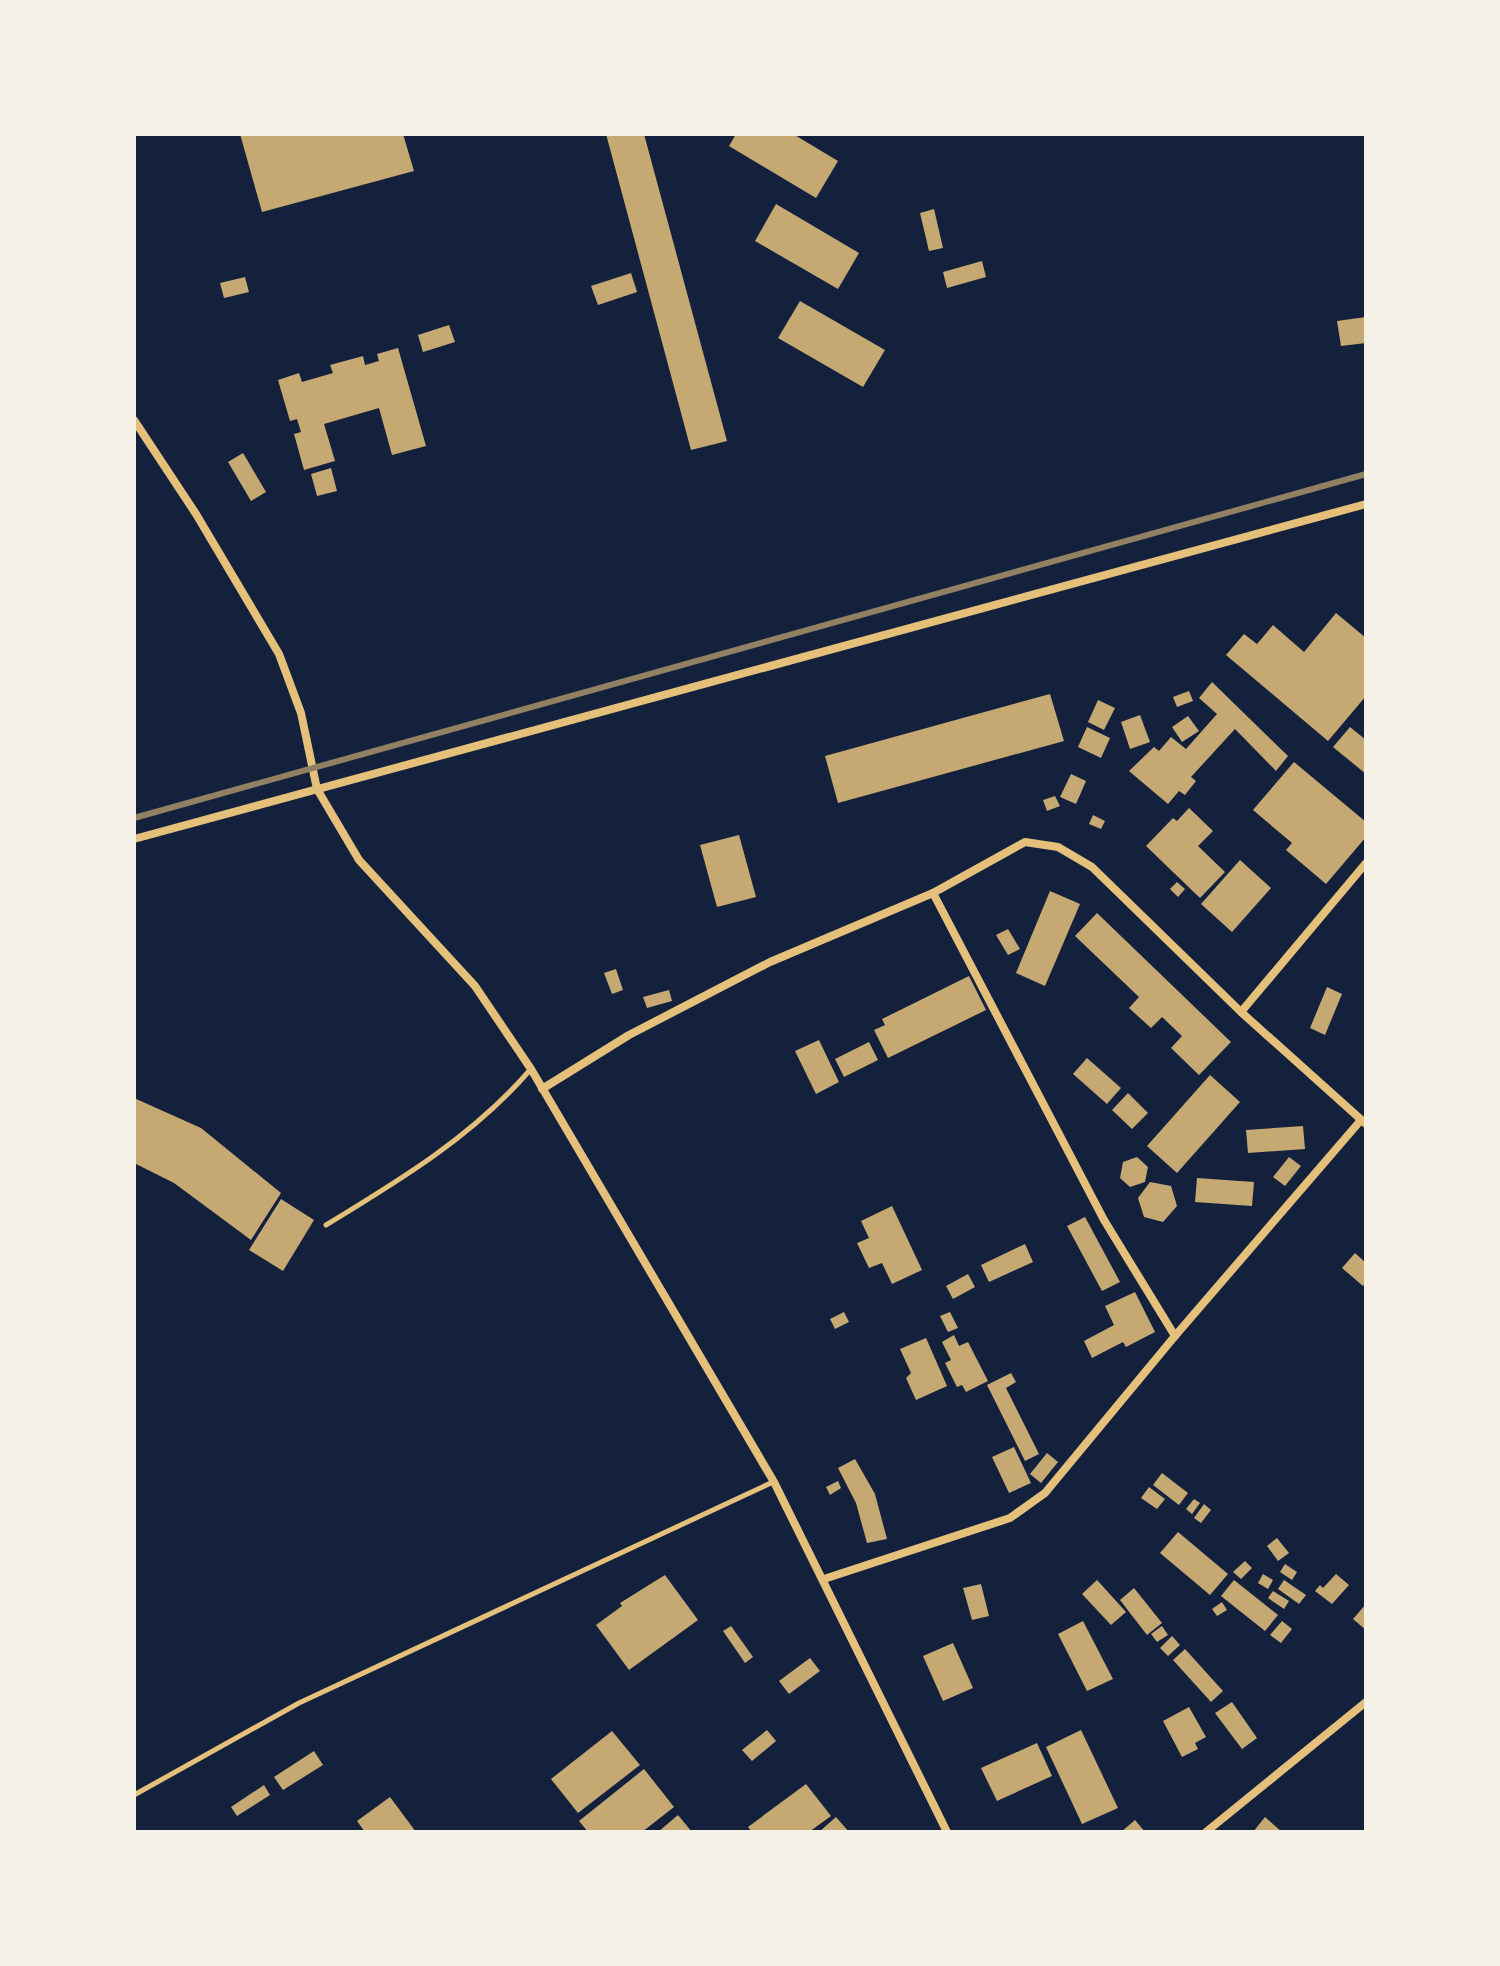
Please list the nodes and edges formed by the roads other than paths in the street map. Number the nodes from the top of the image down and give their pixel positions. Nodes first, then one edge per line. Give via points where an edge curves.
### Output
1 (134, 420) edge
2 (1366, 504) edge
3 (317, 789) junction
4 (134, 839) edge
5 (1366, 863) edge
6 (933, 893) junction
7 (1241, 1012) junction
8 (531, 1069) junction
9 (542, 1089) junction
10 (1363, 1122) edge
11 (326, 1225) dead end
12 (1175, 1336) junction
13 (774, 1482) junction
14 (824, 1579) junction
15 (1366, 1702) edge
16 (134, 1795) edge
17 (947, 1832) edge
18 (1206, 1832) edge

1 - 3 street via 279,654 301,713
2 - 3 street
3 - 4 street
3 - 8 street via 359,860 475,986
5 - 7 street
6 - 7 street via 1025,842 1058,847 1092,867
6 - 9 street via 770,962 629,1035
6 - 12 street via 1104,1220
7 - 10 street
8 - 9 street
8 - 11 lane via 500,1105 425,1164
9 - 13 street
10 - 12 street
12 - 14 street via 1045,1493 1010,1518
13 - 14 street
13 - 16 lane via 299,1703
14 - 17 street
15 - 18 street

